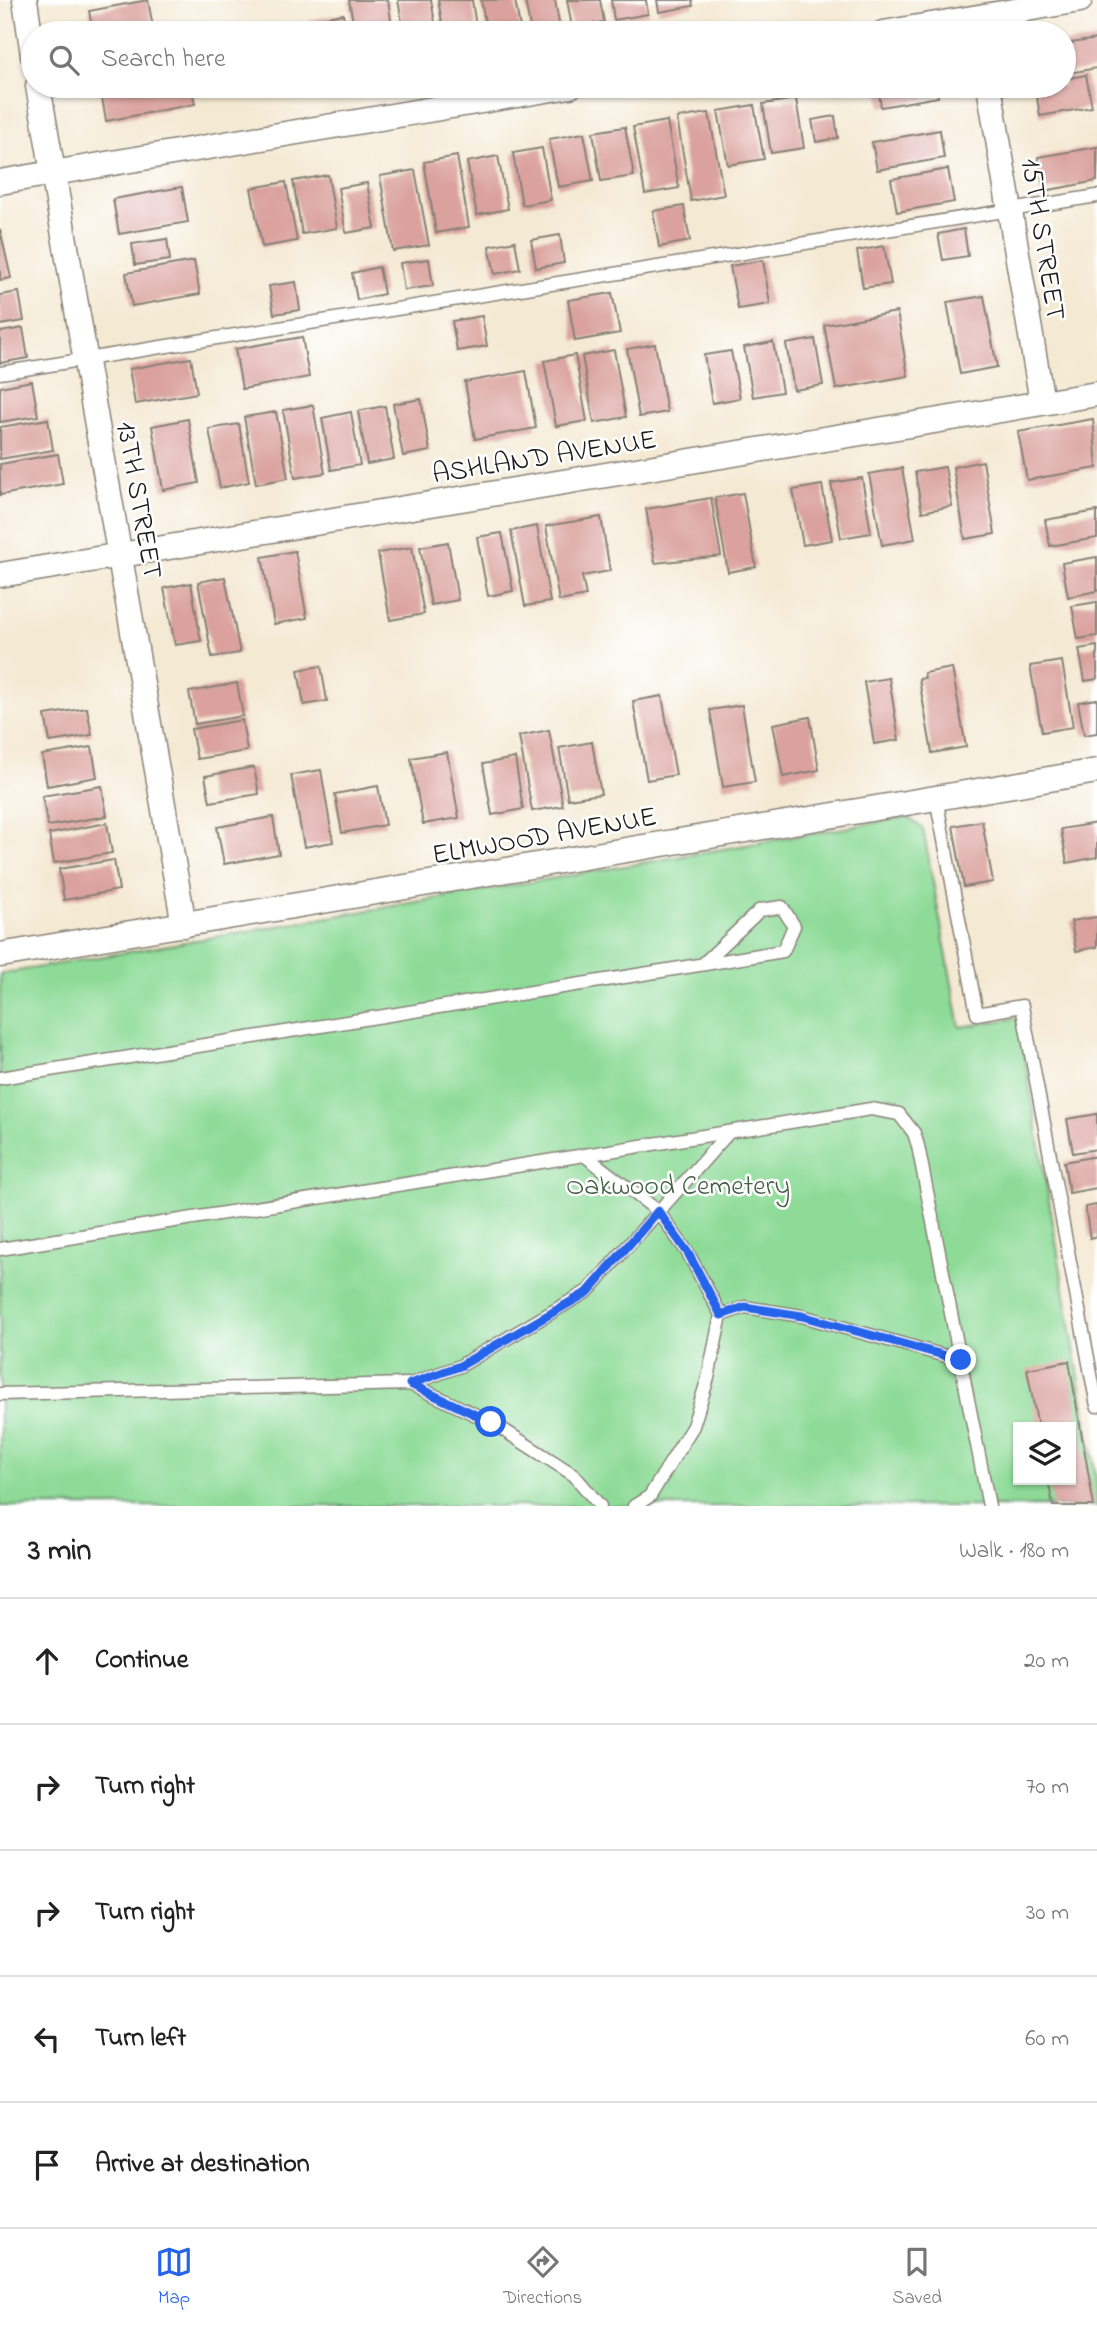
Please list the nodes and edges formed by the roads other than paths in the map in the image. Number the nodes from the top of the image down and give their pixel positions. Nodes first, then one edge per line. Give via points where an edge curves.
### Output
1 (25, 0) edge
2 (1080, 0) edge
3 (978, 17) edge
4 (28, 21) edge
5 (954, 21) edge
6 (40, 98) edge
7 (499, 98) edge
8 (991, 98) edge
9 (52, 173) junction
10 (0, 182) edge
11 (1097, 196) edge
12 (1010, 211) junction
13 (85, 359) junction
14 (0, 373) edge
15 (1097, 394) edge
16 (1042, 402) junction
17 (121, 555) junction
18 (0, 575) edge
19 (1097, 771) edge
20 (936, 797) junction
21 (184, 925) junction
22 (0, 953) edge
23 (703, 964) junction
24 (0, 1078) edge
25 (729, 1132) junction
26 (584, 1155) junction
27 (658, 1211) junction
28 (0, 1250) edge
29 (721, 1315) junction
30 (961, 1360) junction
31 (410, 1384) junction
32 (0, 1394) edge
33 (1097, 1406) edge
34 (600, 1506) edge
35 (634, 1506) edge
36 (989, 1506) edge

1 - 4 street
2 - 3 street
3 - 5 street
6 - 9 street, 13TH STREET
7 - 9 street
8 - 12 street, 15TH STREET
9 - 10 street
9 - 13 street, 13TH STREET
11 - 12 lane
12 - 13 lane
12 - 16 street, 15TH STREET
13 - 14 lane
13 - 17 street, 13TH STREET
15 - 16 street, ASHLAND AVENUE
16 - 17 street, ASHLAND AVENUE
17 - 18 street, ASHLAND AVENUE
17 - 21 street, 13TH STREET
19 - 20 street, ELMWOOD AVENUE
20 - 21 street, ELMWOOD AVENUE
20 - 33 lane via 977,1014 1022,1006
21 - 22 street, ELMWOOD AVENUE
23 - 23 lane via 783,951 794,926 782,907 760,910
23 - 24 lane
25 - 26 lane
25 - 27 lane
25 - 30 lane via 871,1109 899,1114 918,1146
26 - 27 lane
26 - 28 lane
27 - 29 lane via 688,1253
27 - 31 lane via 588,1292 460,1366
29 - 30 lane via 745,1307 802,1316
29 - 35 lane via 693,1426 650,1496
30 - 36 lane
31 - 32 lane
31 - 34 lane via 491,1422 543,1455 574,1475

